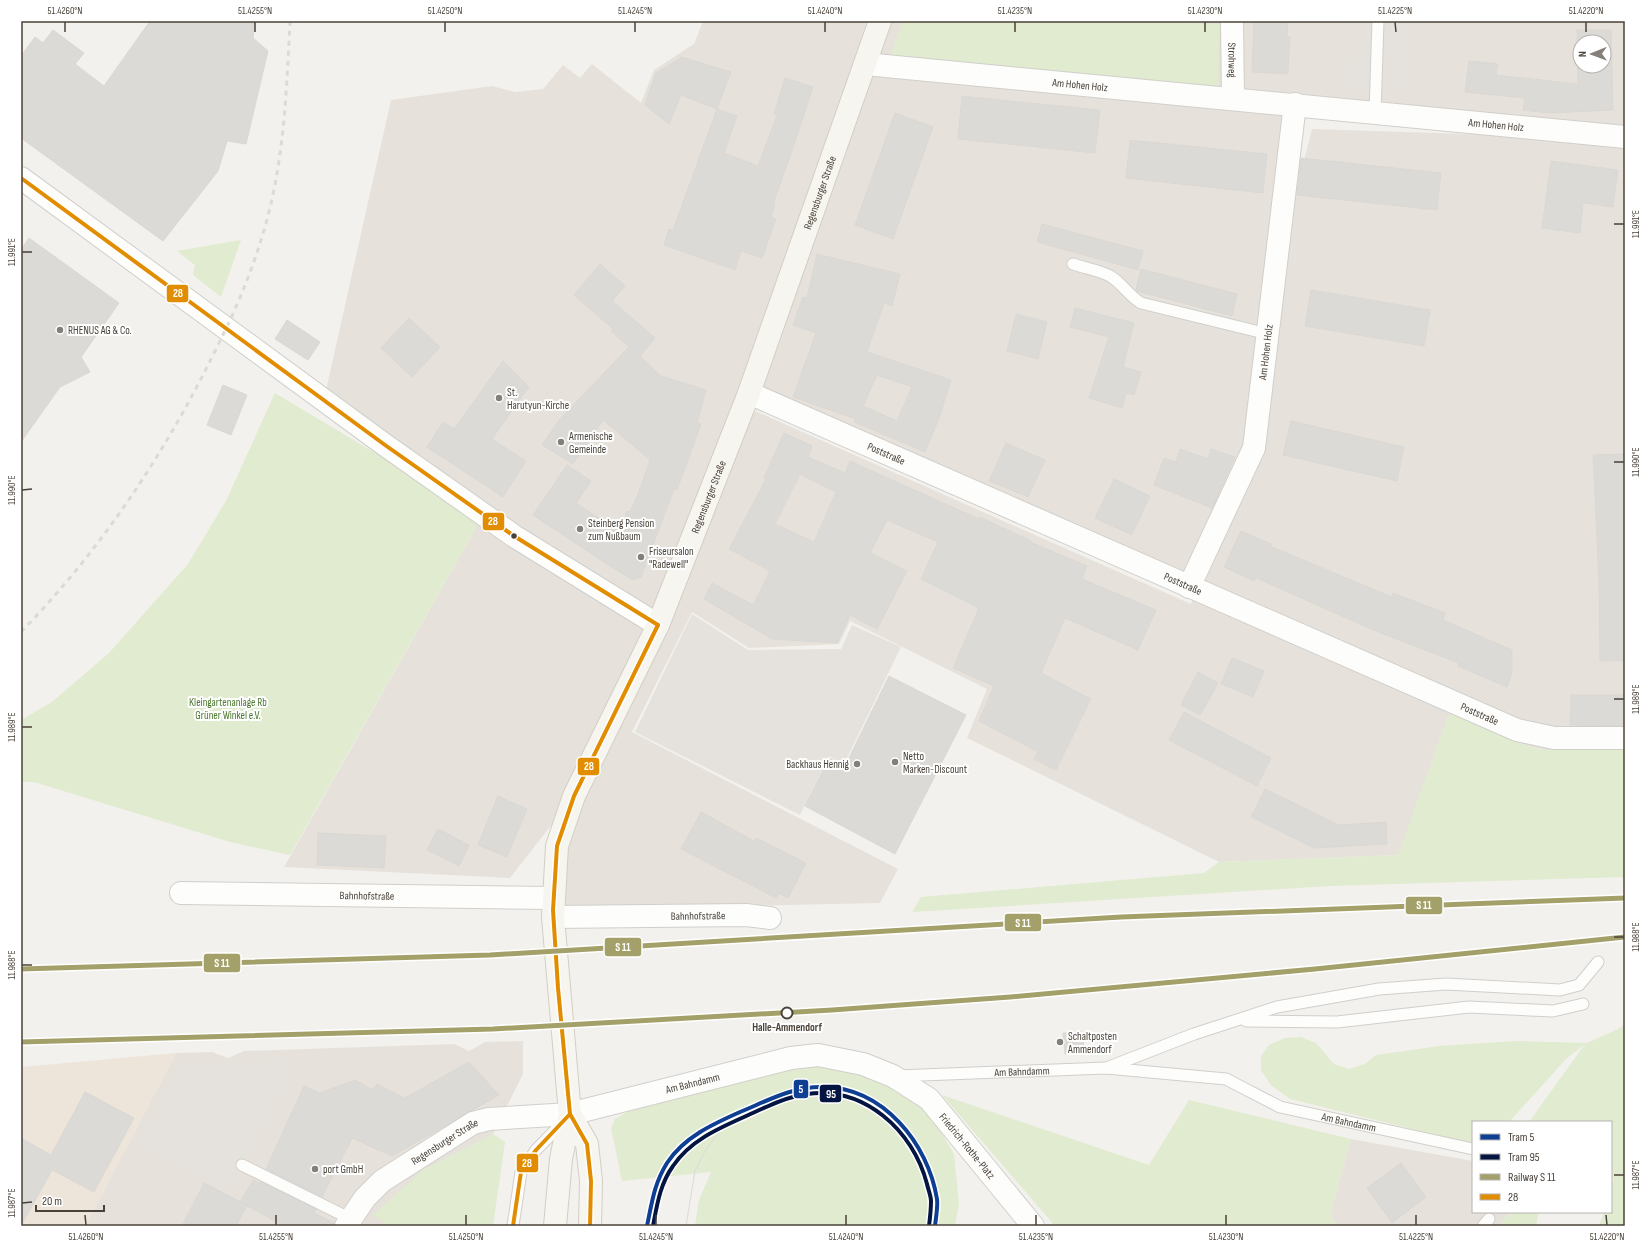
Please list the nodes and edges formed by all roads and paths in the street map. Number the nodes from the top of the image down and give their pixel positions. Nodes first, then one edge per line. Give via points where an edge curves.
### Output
1 (880, 21) edge
2 (1232, 21) edge
3 (1378, 21) edge
4 (865, 64) junction
5 (1233, 99) junction
6 (1295, 104) junction
7 (1375, 112) junction
8 (1625, 137) edge
9 (21, 178) edge
10 (1073, 264) dead end
11 (1268, 334) junction
12 (749, 393) junction
13 (1189, 587) junction
14 (658, 625) junction
15 (1625, 738) edge
16 (181, 893) dead end
17 (553, 908) junction
18 (770, 918) dead end
19 (1598, 962) dead end
20 (1583, 1004) dead end
21 (1236, 1021) junction
22 (1106, 1068) junction
23 (893, 1076) junction
24 (570, 1114) junction
25 (1472, 1149) edge
26 (242, 1165) dead end
27 (350, 1222) edge
28 (513, 1226) edge
29 (555, 1226) edge
30 (590, 1226) edge
31 (1033, 1226) edge

1 - 4 main road, Regensburger Straße
2 - 5 street, Strohweg
3 - 7 lane
4 - 5 street, Am Hohen Holz
4 - 12 main road, Regensburger Straße
5 - 6 street, Am Hohen Holz
6 - 7 street, Am Hohen Holz
6 - 11 street, Am Hohen Holz
7 - 8 street, Am Hohen Holz
9 - 14 street via 385,445 507,531
10 - 11 lane via 1109,276 1141,303
11 - 13 street, Am Hohen Holz via 1254,448
12 - 13 street, Poststraße
12 - 14 main road, Regensburger Straße
13 - 15 street, Poststraße via 1517,730 1554,738
14 - 17 main road, Regensburger Straße via 574,796 557,846
16 - 17 street, Bahnhofstraße
17 - 18 street, Bahnhofstraße
17 - 24 main road, Regensburger Straße
19 - 21 lane via 1579,985 1560,990 1446,984 1379,989 1277,1007
20 - 21 lane via 1553,1011 1468,1008 1337,1022
21 - 22 lane via 1194,1034
22 - 23 lane, Am Bahndamm
22 - 25 lane, Am Bahndamm via 1226,1079 1280,1106
23 - 24 street, Am Bahndamm via 863,1064 818,1055 791,1058
23 - 31 street, Friedrich-Rothe-Platz via 929,1099
24 - 27 street, Regensburger Straße via 489,1119 473,1123 382,1181 365,1198
24 - 28 lane via 536,1150 521,1172
24 - 29 main road, Regensburger Straße via 561,1159
24 - 30 main road, Regensburger Straße via 587,1144 591,1181
26 - 27 lane

